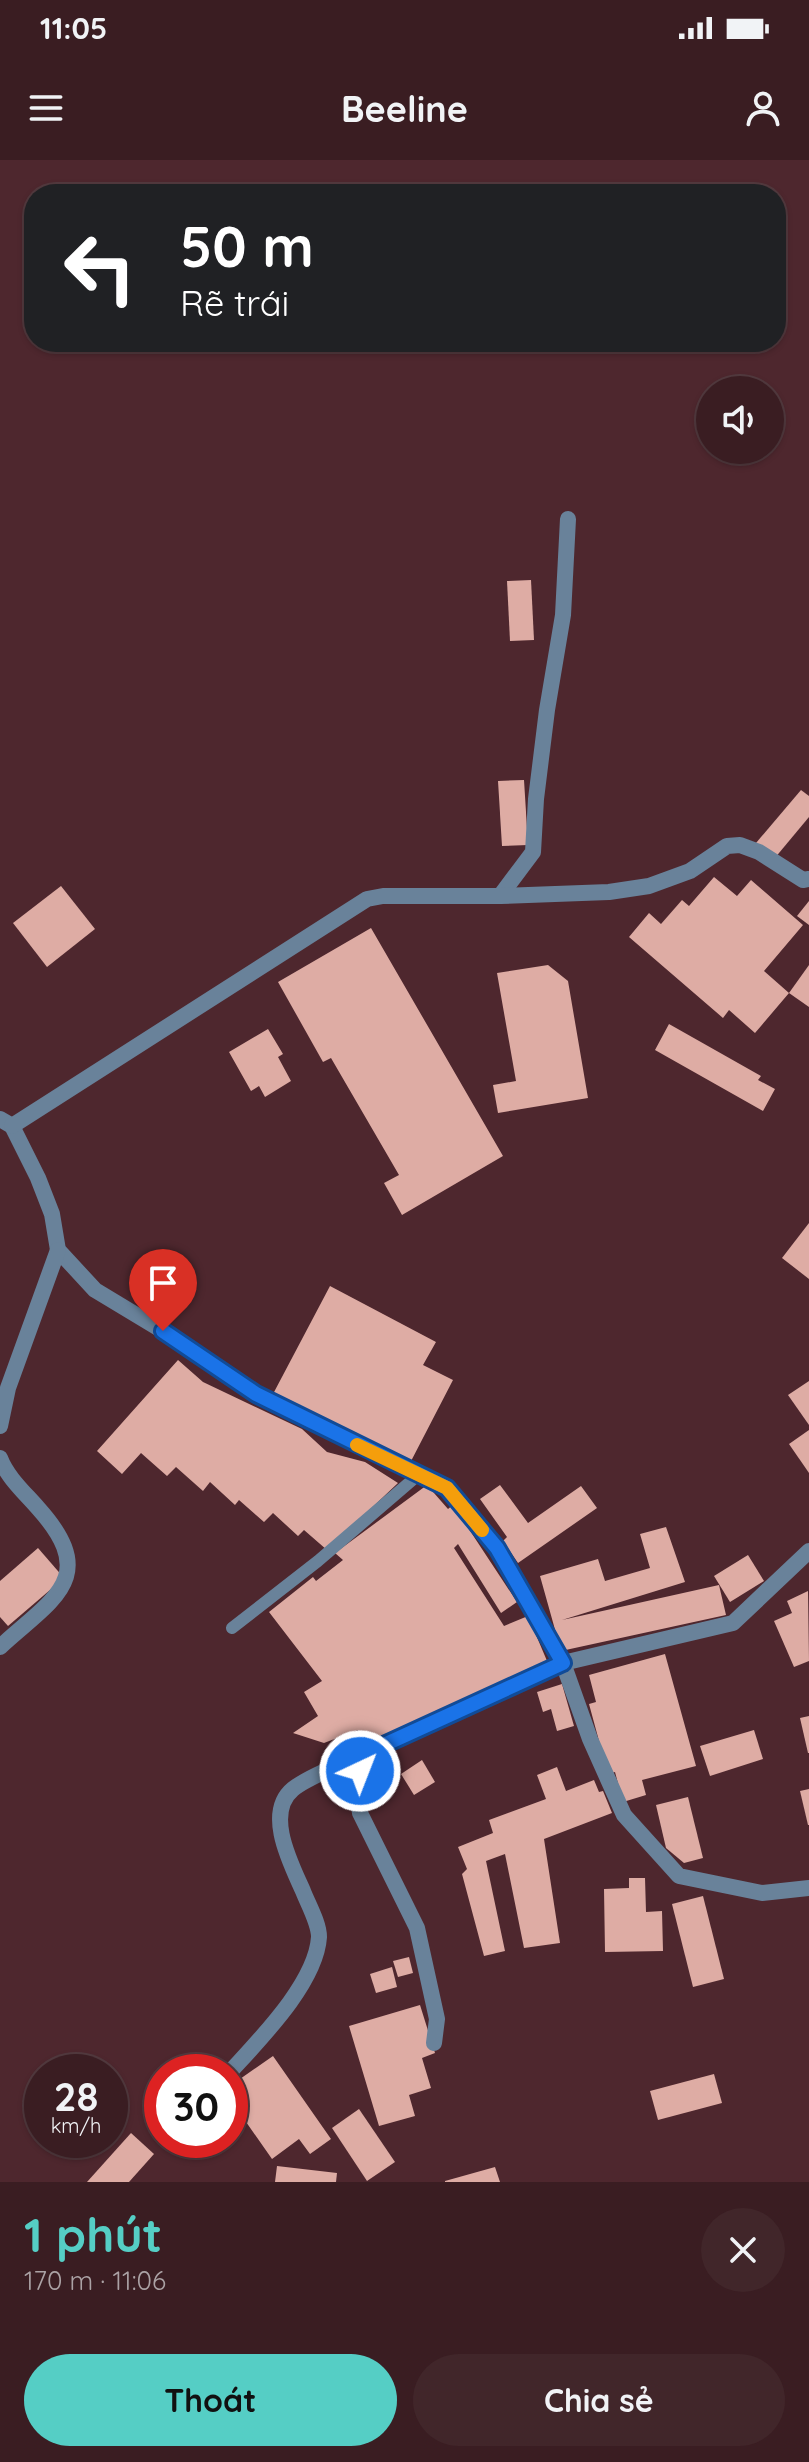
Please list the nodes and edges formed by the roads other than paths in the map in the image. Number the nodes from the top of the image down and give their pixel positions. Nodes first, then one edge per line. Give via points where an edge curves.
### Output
1 (568, 519) dead end
2 (809, 879) edge
3 (500, 896) junction
4 (6, 1123) edge
5 (58, 1250) junction
6 (0, 1426) edge
7 (0, 1462) edge
8 (417, 1476) junction
9 (809, 1551) edge
10 (232, 1628) dead end
11 (0, 1647) edge
12 (563, 1663) junction
13 (364, 1754) junction
14 (809, 1888) edge
15 (434, 2043) dead end
16 (246, 2054) edge

1 - 3 street via 563,615 545,725 533,852
2 - 3 street via 740,845 727,846 690,871 649,886
3 - 4 street via 367,899
4 - 5 street via 38,1178
5 - 6 street via 8,1388
5 - 8 street via 95,1290 256,1394
7 - 11 street via 51,1522 70,1572 62,1589
8 - 10 lane
8 - 12 street via 447,1488 497,1548
9 - 12 street via 733,1623
12 - 13 street
12 - 14 street via 624,1815 679,1876 762,1893
13 - 15 street via 356,1788 360,1813 417,1928 437,2019
13 - 16 street via 294,1789 285,1799 279,1818 319,1934 314,1962 281,2015

